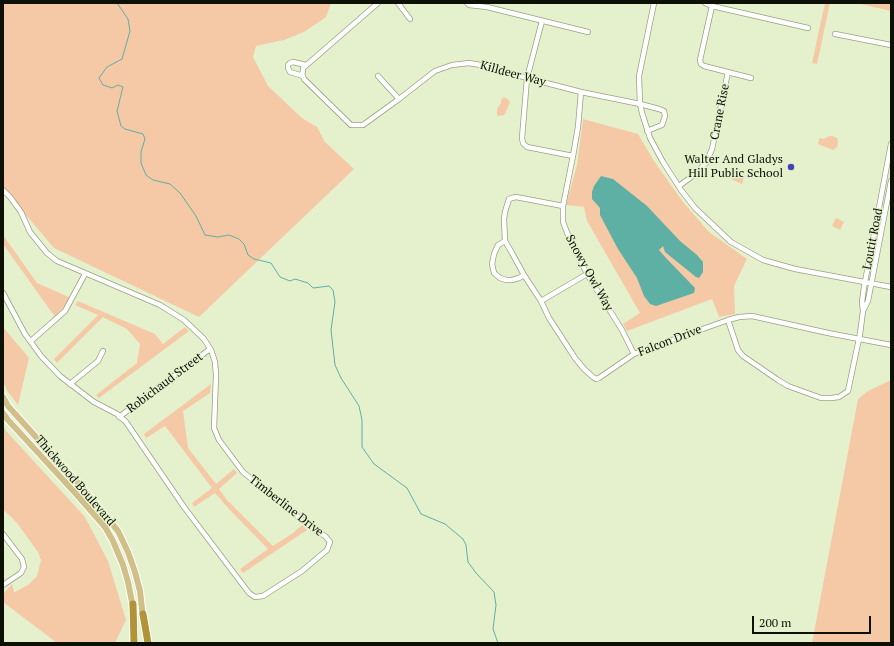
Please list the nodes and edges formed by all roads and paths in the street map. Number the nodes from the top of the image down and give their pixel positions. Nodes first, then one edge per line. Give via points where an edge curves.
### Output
1 (378, 3) edge
2 (398, 3) edge
3 (467, 3) edge
4 (654, 3) edge
5 (705, 3) edge
6 (712, 6) junction
7 (410, 19) dead end
8 (542, 21) junction
9 (808, 28) dead end
10 (588, 32) dead end
11 (835, 34) dead end
12 (891, 45) edge
13 (306, 65) junction
14 (728, 72) junction
15 (303, 76) junction
16 (378, 76) dead end
17 (527, 78) junction
18 (751, 78) dead end
19 (581, 92) junction
20 (399, 99) junction
21 (640, 104) junction
22 (647, 131) junction
23 (891, 147) edge
24 (573, 156) junction
25 (890, 157) edge
26 (891, 182) edge
27 (679, 186) junction
28 (3, 190) edge
29 (563, 206) junction
30 (504, 241) junction
31 (85, 274) junction
32 (587, 274) junction
33 (524, 275) junction
34 (865, 282) junction
35 (872, 283) junction
36 (891, 287) edge
37 (3, 293) edge
38 (541, 301) junction
39 (863, 310) junction
40 (728, 320) junction
41 (858, 339) junction
42 (31, 341) junction
43 (891, 345) edge
44 (210, 349) junction
45 (103, 351) dead end
46 (634, 354) junction
47 (70, 384) junction
48 (3, 397) edge
49 (3, 413) edge
50 (119, 417) junction
51 (3, 534) edge
52 (3, 585) edge
53 (133, 604) joint
54 (143, 614) joint
55 (136, 643) edge
56 (146, 643) edge

1 - 13 street
2 - 7 street
3 - 8 street
4 - 21 street via 639,76
5 - 6 street
6 - 9 street
6 - 14 street via 700,60 704,66
8 - 10 street
8 - 17 street
11 - 12 street
13 - 15 street via 303,68
13 - 15 street, Killdeer Way via 293,62 288,65 290,72
14 - 18 street
14 - 27 street, Crane Rise via 712,149 706,163
15 - 20 street, Killdeer Way via 351,125 363,125
16 - 20 street
17 - 19 street, Killdeer Way
17 - 20 street, Killdeer Way via 469,63 452,65 435,71
17 - 24 street via 522,144
19 - 21 street, Killdeer Way
19 - 24 street, Snowy Owl Way
21 - 22 street
21 - 22 street, Killdeer Way via 662,110 665,114 662,125
22 - 27 street
23 - 25 street, Loutit Road
24 - 29 street, Snowy Owl Way
25 - 34 street, Loutit Road
26 - 35 street, Loutit Road
27 - 34 street via 695,208 731,242 763,260 795,269
28 - 31 street, Timberline Drive via 21,212 30,232 47,253 57,261
29 - 30 street via 512,198 505,212
29 - 32 street, Snowy Owl Way via 563,222
30 - 33 street, Falcon Drive
30 - 33 street via 498,245 494,254 494,273 506,280
31 - 42 street via 65,311
31 - 44 street, Timberline Drive via 160,305 184,320 204,339
32 - 38 street
32 - 46 street, Snowy Owl Way
33 - 38 street, Falcon Drive
34 - 35 street
34 - 39 street, Loutit Road
35 - 36 street
35 - 39 street, Loutit Road
37 - 42 street, Timberline Drive
38 - 46 street, Falcon Drive via 575,358 593,377 598,378
39 - 41 street, Loutit Road
40 - 41 street, Falcon Drive via 752,316
40 - 41 street, Loutit Road via 738,350 743,356 788,386 821,398 839,397 848,391
40 - 46 street, Falcon Drive
41 - 43 street, Falcon Drive
42 - 47 street, Timberline Drive via 41,356
44 - 50 street, Robichaud Street
44 - 50 street, Timberline Drive via 216,375 214,428 219,440 243,472 330,542 327,550 302,571 263,596 255,597 249,594 184,507 126,422
45 - 47 street via 98,361
47 - 50 street, Timberline Drive
48 - 54 main road, Thickwood Boulevard via 8,406 82,487 118,532 135,572
49 - 53 main road, Thickwood Boulevard via 105,527 123,565
51 - 52 street via 22,560 24,567 21,573
53 - 55 highway
54 - 56 highway

